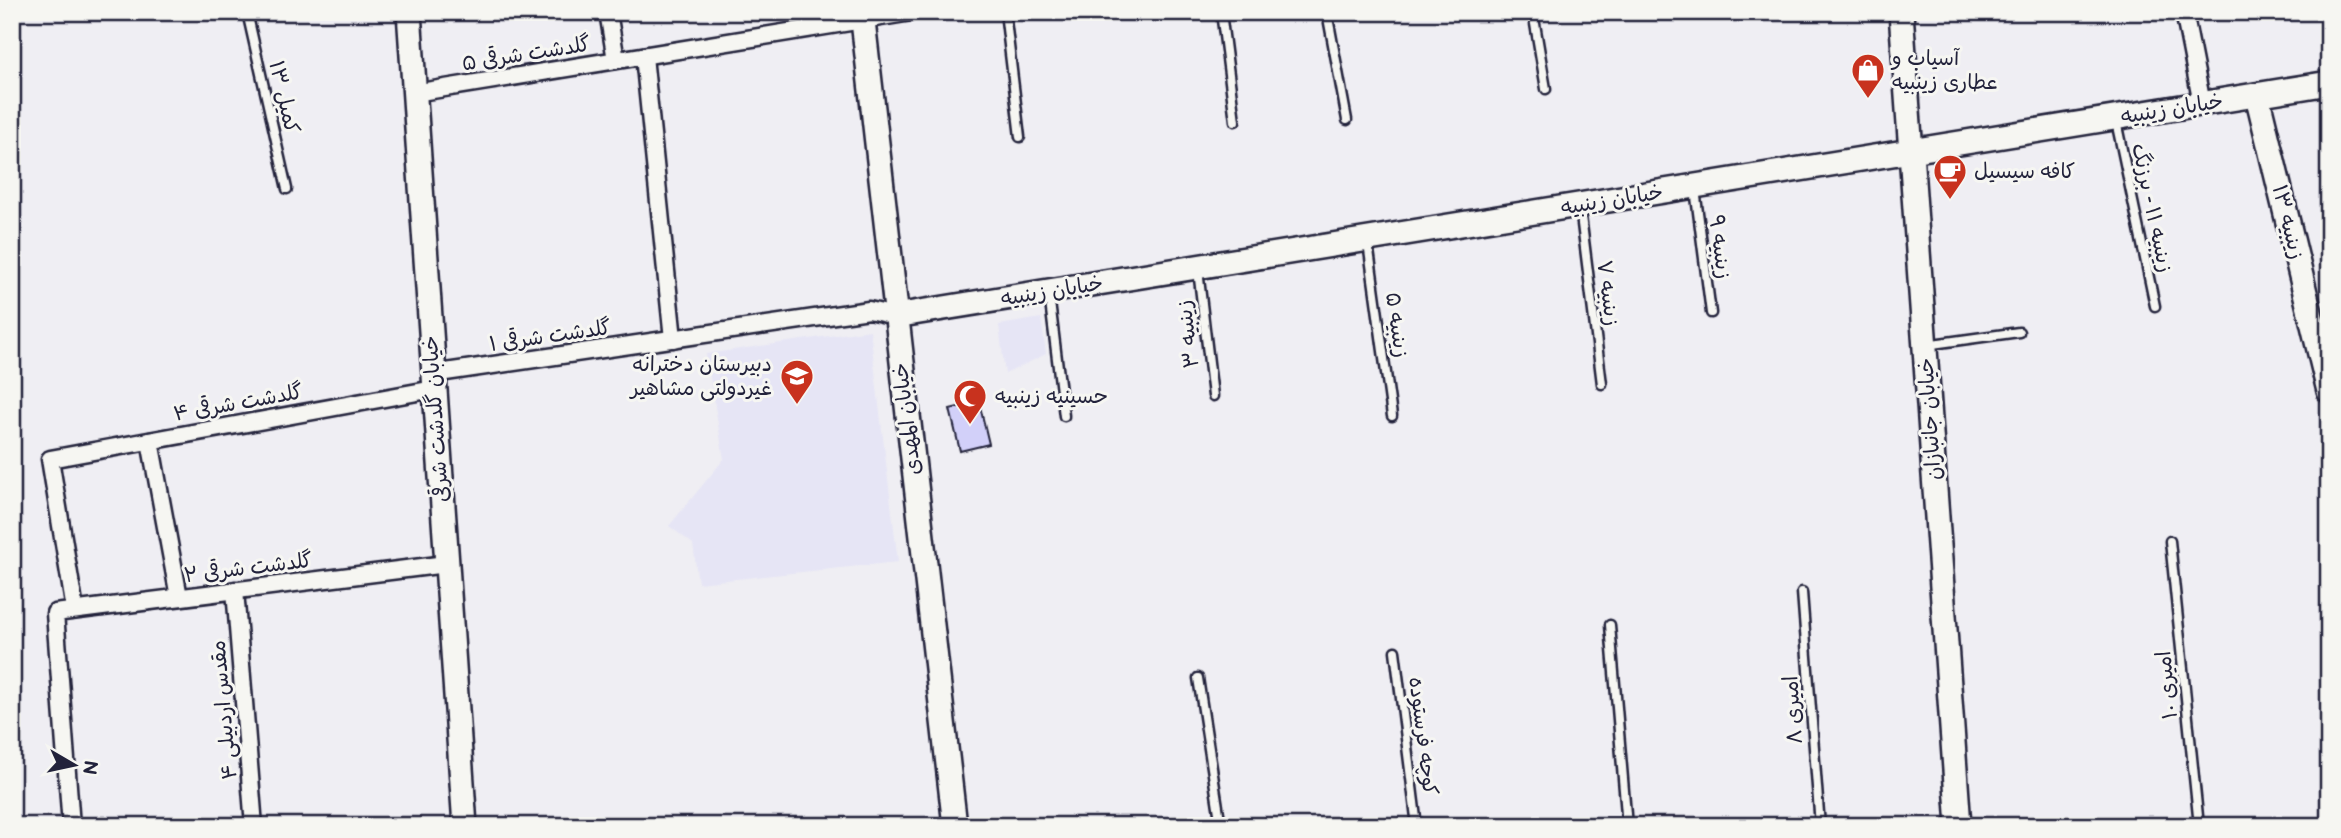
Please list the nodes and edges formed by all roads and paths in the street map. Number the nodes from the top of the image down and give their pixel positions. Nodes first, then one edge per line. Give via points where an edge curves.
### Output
1 (247, 12) edge
2 (409, 12) edge
3 (608, 12) edge
4 (912, 12) edge
5 (1005, 12) edge
6 (1221, 12) edge
7 (1327, 12) edge
8 (1533, 12) edge
9 (1901, 12) edge
10 (2184, 12) edge
11 (862, 16) edge
12 (644, 56) junction
13 (616, 60) junction
14 (2329, 83) edge
15 (1546, 89) dead end
16 (414, 93) junction
17 (2256, 95) junction
18 (2202, 104) junction
19 (2115, 118) junction
20 (1347, 120) dead end
21 (1235, 121) dead end
22 (1020, 138) dead end
23 (1911, 152) junction
24 (1694, 187) junction
25 (287, 189) dead end
26 (1580, 205) junction
27 (1367, 240) junction
28 (1198, 267) junction
29 (1049, 291) junction
30 (2155, 306) dead end
31 (1711, 313) dead end
32 (895, 316) junction
33 (2019, 332) dead end
34 (673, 339) junction
35 (1925, 345) junction
36 (433, 381) junction
37 (1602, 384) dead end
38 (2329, 391) edge
39 (1213, 396) dead end
40 (1064, 416) dead end
41 (1392, 416) dead end
42 (150, 441) junction
43 (2170, 541) dead end
44 (446, 564) junction
45 (236, 590) junction
46 (1802, 592) dead end
47 (179, 597) junction
48 (75, 610) junction
49 (1610, 625) dead end
50 (1395, 651) dead end
51 (1198, 678) dead end
52 (71, 826) edge
53 (254, 826) edge
54 (465, 826) edge
55 (956, 826) edge
56 (1221, 826) edge
57 (1417, 826) edge
58 (1627, 826) edge
59 (1819, 826) edge
60 (1959, 826) edge
61 (2199, 826) edge

1 - 25 lane, کمیل ۱۳
2 - 16 street, خیابان گلدشت شرقی
3 - 13 street
4 - 11 street, گلدشت شرقی ۵
5 - 22 lane
6 - 21 lane
7 - 20 lane
8 - 15 lane
9 - 23 street, خیابان جانبازان
10 - 18 street
11 - 12 street, گلدشت شرقی ۵
11 - 32 street, خیابان المهدی
12 - 13 street, گلدشت شرقی ۵
12 - 34 street
13 - 16 street, گلدشت شرقی ۵
14 - 17 street, خیابان زینبیه
16 - 36 street, خیابان گلدشت شرقی
17 - 18 street, خیابان زینبیه
17 - 38 street, زینبیه ۱۳
18 - 19 street, خیابان زینبیه
19 - 23 street, خیابان زینبیه
19 - 30 lane, زینبیه ۱۱ - برزنگ
23 - 24 street, خیابان زینبیه
23 - 35 street, خیابان جانبازان
24 - 26 street, خیابان زینبیه
24 - 31 lane, زینبیه ۹
26 - 27 street, خیابان زینبیه
26 - 37 lane, زینبیه ۷
27 - 28 street, خیابان زینبیه
27 - 41 lane, زینبیه ۵
28 - 29 street, خیابان زینبیه
28 - 39 lane, زینبیه ۳
29 - 32 street, خیابان زینبیه
29 - 40 lane
32 - 34 street, گلدشت شرقی ۱ via 869,310
32 - 55 street, خیابان المهدی
33 - 35 lane
34 - 36 street, گلدشت شرقی ۱
35 - 60 street, خیابان جانبازان
36 - 42 street, گلدشت شرقی ۴
36 - 44 street, خیابان گلدشت شرقی
42 - 47 street
42 - 48 street, گلدشت شرقی ۴ via 50,459
43 - 61 lane, امیری ۱۰
44 - 45 street, گلدشت شرقی ۲
44 - 54 street, خیابان گلدشت شرقی
45 - 47 street, گلدشت شرقی ۲
45 - 53 street, مقدس اردبیلی ۴
46 - 59 lane, امیری ۸
47 - 48 street, گلدشت شرقی ۲
48 - 52 street, گلدشت شرقی ۲ via 55,613
49 - 58 lane
50 - 57 lane, کوچه فرستوده
51 - 56 lane

